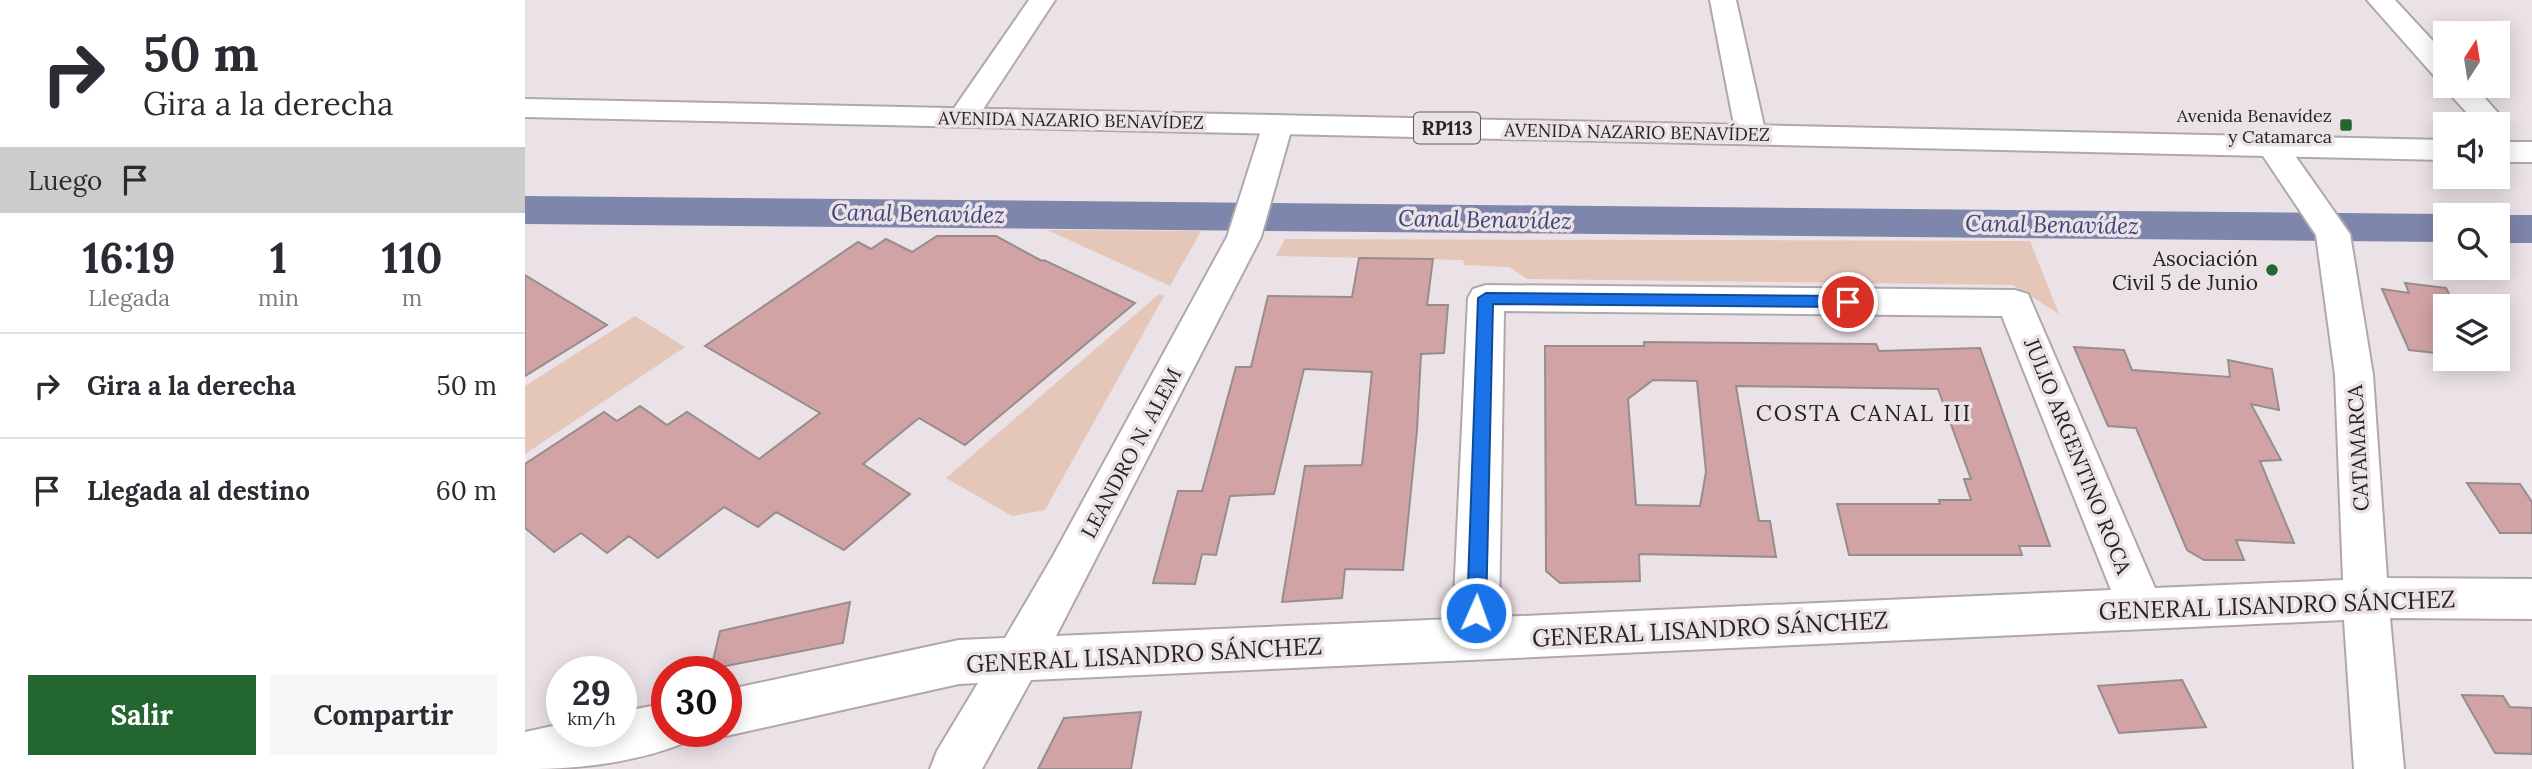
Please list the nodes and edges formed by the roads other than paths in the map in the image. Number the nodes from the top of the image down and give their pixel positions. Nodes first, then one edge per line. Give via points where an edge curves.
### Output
1 (1042, 0) edge
2 (1723, 0) edge
3 (2380, 0) edge
4 (2433, 58) edge
5 (2469, 98) edge
6 (525, 108) edge
7 (620, 110) junction
8 (2482, 112) edge
9 (963, 117) junction
10 (525, 119) edge
11 (1278, 124) junction
12 (1751, 135) junction
13 (2273, 146) junction
14 (2433, 150) edge
15 (2532, 599) edge
16 (2365, 600) junction
17 (2141, 609) junction
18 (1475, 639) junction
19 (1018, 659) junction
20 (742, 709) edge
21 (651, 729) edge
22 (525, 756) edge
23 (955, 769) edge
24 (2379, 769) edge

1 - 9 street
2 - 12 street
3 - 4 street
5 - 8 street
6 - 7 street, AVENIDA NAZARIO BENAVÍDEZ / RP113
7 - 9 street, AVENIDA NAZARIO BENAVÍDEZ / RP113
7 - 10 street, AVENIDA NAZARIO BENAVÍDEZ / RP113
9 - 11 street, AVENIDA NAZARIO BENAVÍDEZ / RP113
11 - 12 street, AVENIDA NAZARIO BENAVÍDEZ / RP113
11 - 19 street, LEANDRO N. ALEM via 1250,217 1069,570
12 - 13 street, AVENIDA NAZARIO BENAVÍDEZ / RP113
13 - 14 street, AVENIDA NAZARIO BENAVÍDEZ / RP113
13 - 16 street, CATAMARCA via 2325,223 2354,375
15 - 16 street, GENERAL LISANDRO SÁNCHEZ
16 - 17 street, GENERAL LISANDRO SÁNCHEZ
16 - 24 street, CATAMARCA
17 - 18 street, GENERAL LISANDRO SÁNCHEZ
17 - 18 street, JULIO ARGENTINO ROCA via 2015,303 1486,298
18 - 19 street, GENERAL LISANDRO SÁNCHEZ
19 - 20 street, GENERAL LISANDRO SÁNCHEZ via 959,662
19 - 23 street, LEANDRO N. ALEM
21 - 22 street

